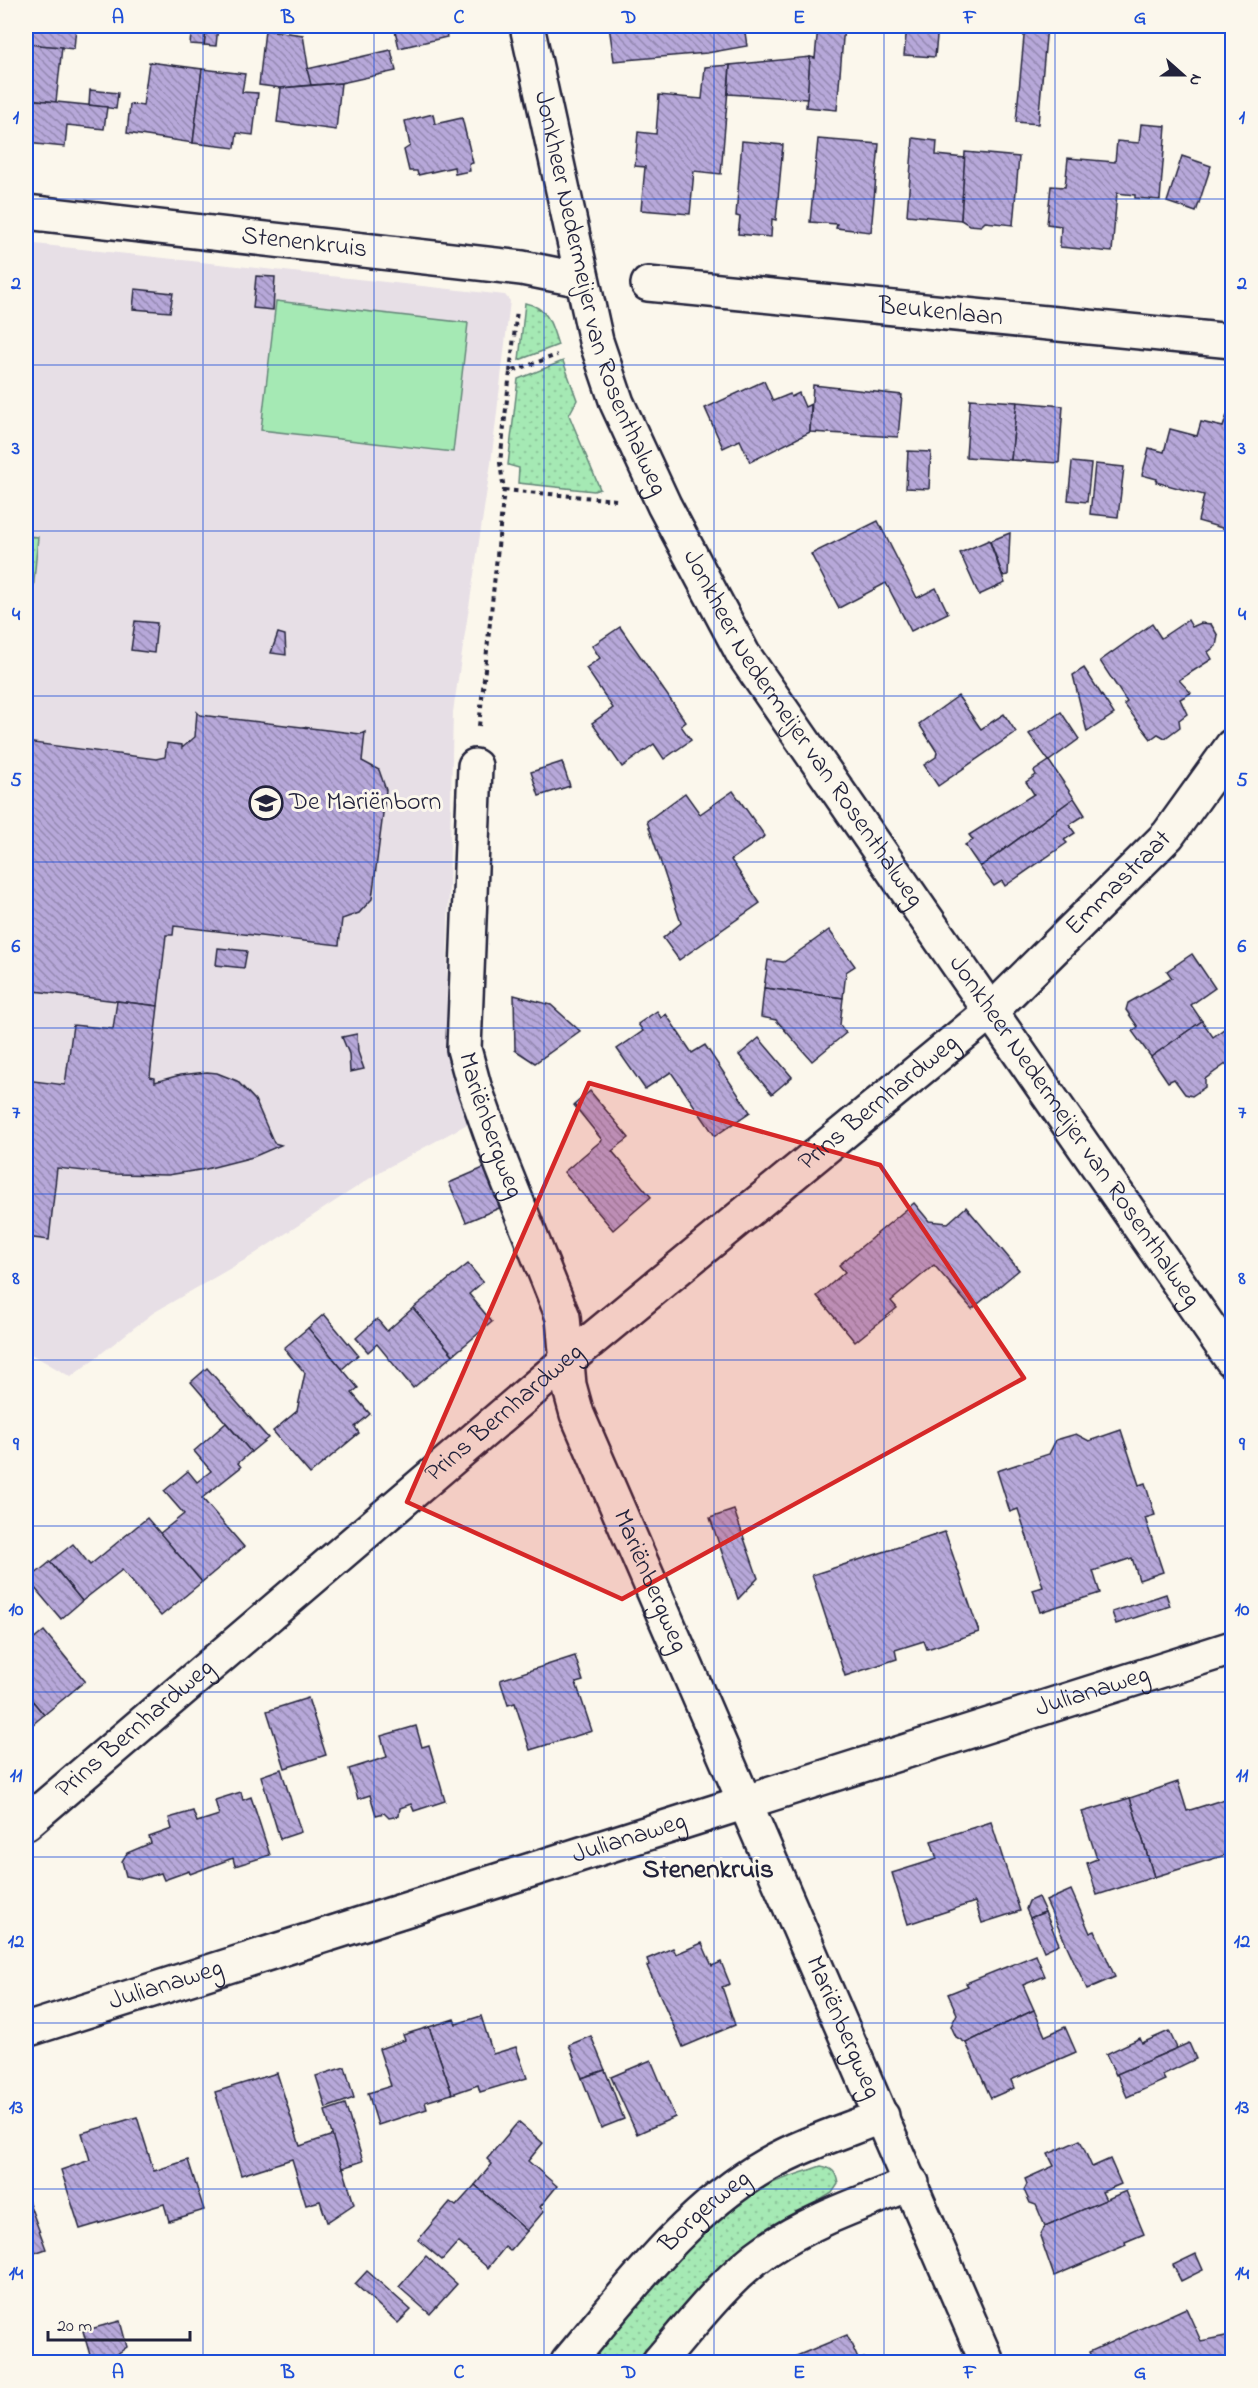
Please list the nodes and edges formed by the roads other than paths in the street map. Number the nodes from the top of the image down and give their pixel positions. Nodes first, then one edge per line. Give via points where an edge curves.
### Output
1 (527, 26) edge
2 (26, 212) edge
3 (582, 280) junction
4 (648, 284) dead end
5 (1233, 340) edge
6 (1233, 746) edge
7 (475, 766) road end
8 (991, 1011) junction
9 (1233, 1360) edge
10 (566, 1361) junction
11 (1233, 1648) edge
12 (746, 1801) junction
13 (26, 1823) edge
14 (26, 2030) edge
15 (882, 2116) junction
16 (912, 2183) junction
17 (568, 2362) edge
18 (659, 2362) edge
19 (987, 2362) edge

1 - 3 street, Jonkheer Nedermeijer van Rosenthalweg
2 - 3 street, Stenenkruis via 522,268
3 - 8 street, Jonkheer Nedermeijer van Rosenthalweg via 596,341 617,403 664,505 743,654
4 - 5 street, Beukenlaan
6 - 8 street, Emmastraat via 1168,835
7 - 10 street, Mariënbergweg via 464,1049 502,1165 563,1317
8 - 9 street, Jonkheer Nedermeijer van Rosenthalweg
8 - 10 street, Prins Bernhardweg
10 - 12 street, Mariënbergweg via 577,1414
10 - 13 street, Prins Bernhardweg
11 - 12 street, Julianaweg
12 - 14 street, Julianaweg
12 - 15 street, Mariënbergweg
15 - 16 street, Mariënbergweg
15 - 17 street, Borgerweg via 770,2163 722,2195 661,2252
16 - 18 street via 820,2220 766,2251 713,2300
16 - 19 street, Mariënbergweg

